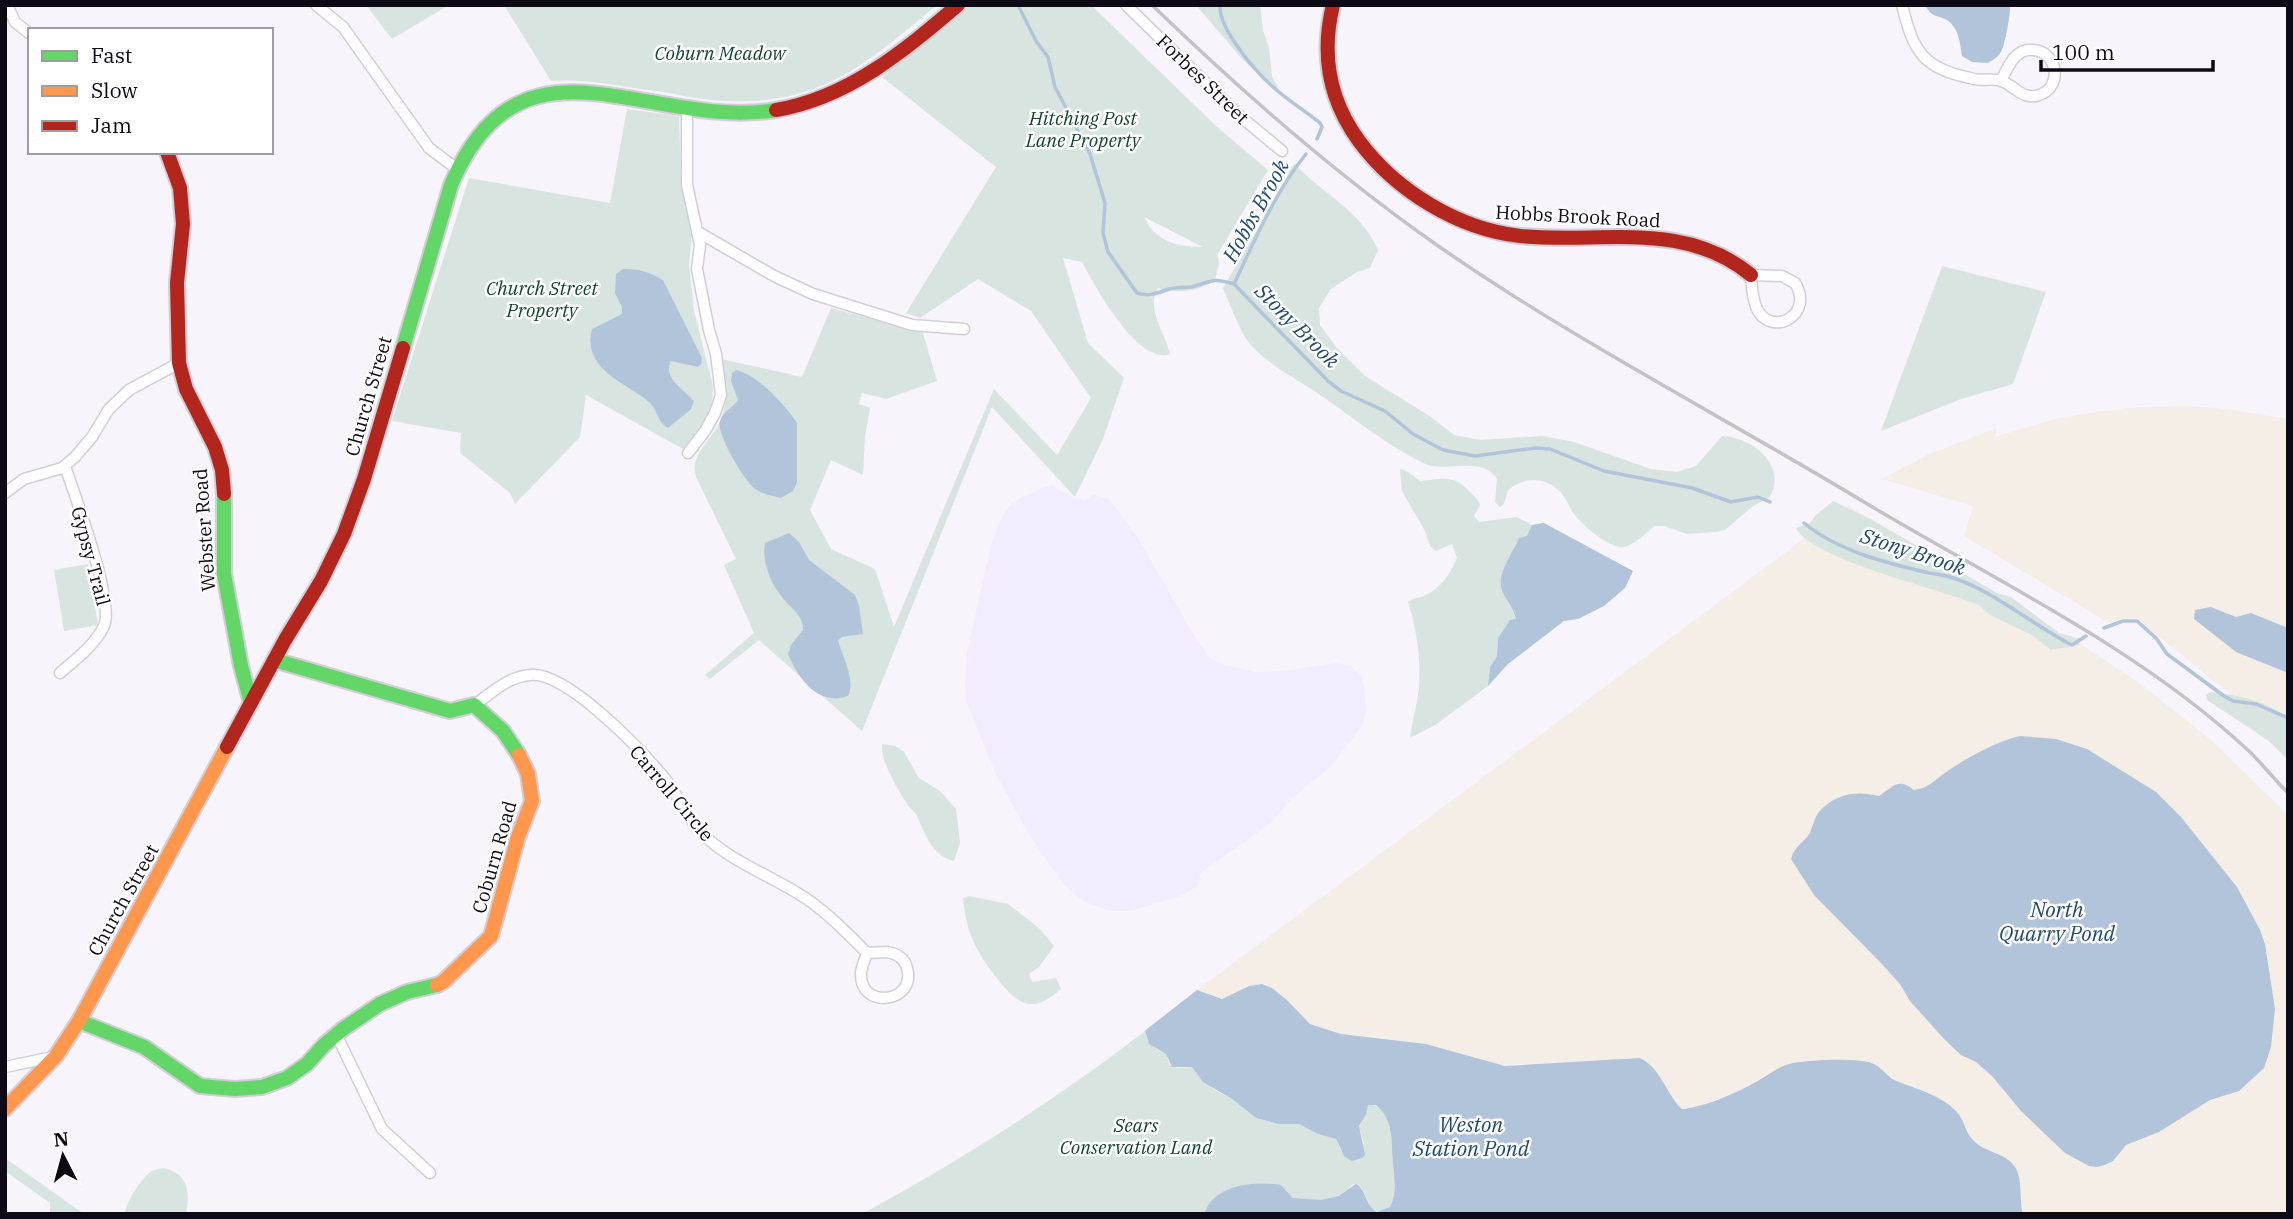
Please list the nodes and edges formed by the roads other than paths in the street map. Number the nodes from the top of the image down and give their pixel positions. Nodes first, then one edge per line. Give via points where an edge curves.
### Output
1 (7, 5) edge
2 (316, 5) edge
3 (958, 5) edge
4 (1126, 5) edge
5 (1333, 5) edge
6 (1902, 5) edge
7 (28, 32) edge
8 (2000, 81) junction
9 (687, 109) junction
10 (1282, 150) dead end
11 (168, 154) edge
12 (457, 169) junction
13 (698, 232) junction
14 (1751, 275) junction
15 (964, 329) dead end
16 (179, 363) junction
17 (688, 453) dead end
18 (65, 466) junction
19 (5, 493) edge
20 (274, 660) junction
21 (60, 673) dead end
22 (251, 703) junction
23 (474, 705) junction
24 (867, 953) junction
25 (79, 1021) junction
26 (337, 1034) junction
27 (56, 1056) junction
28 (5, 1067) edge
29 (5, 1109) edge
30 (430, 1173) dead end

1 - 7 street via 15,22
2 - 12 street via 343,27 429,148
3 - 9 street, Church Street via 887,63 842,90 786,108 750,113
4 - 10 street, Forbes Street via 1241,117
5 - 14 street, Hobbs Brook Road via 1326,58 1338,108 1374,160 1430,204 1467,223 1502,233 1686,243 1721,254
6 - 8 street via 1914,45 1925,59 1951,73
8 - 8 street via 2024,95 2040,95 2052,85 2055,70 2048,56 2029,50 2015,56
9 - 12 street, Church Street via 567,91 539,94 499,114
9 - 13 street via 687,185
11 - 16 street, Webster Road via 180,187 183,223 177,283
12 - 20 street, Church Street via 348,524 321,581
13 - 15 street via 813,294 912,325
13 - 17 street via 697,269 721,395 705,431
14 - 14 street, Hobbs Brook Road via 1782,276 1795,284 1801,298 1796,313 1784,321 1763,317 1755,305
16 - 18 street via 124,394
16 - 22 street, Webster Road via 186,390 222,470 224,574
18 - 19 street via 24,479
18 - 21 street, Gypsy Trail via 96,562 106,612 105,625 87,650
20 - 22 street, Church Street
20 - 23 street via 450,711
22 - 25 street, Church Street
23 - 24 street, Carroll Circle via 501,685 531,674 543,675 580,695 662,775 706,837 729,856 807,899
23 - 26 street, Coburn Road via 515,746 528,774 532,801 491,936 443,982 380,1004
24 - 24 street via 861,974 865,989 882,999 901,993 908,979 904,961 891,952
25 - 26 street, Coburn Road via 144,1047 200,1086 235,1090 287,1078
25 - 27 street, Church Street
26 - 30 street via 382,1129
27 - 28 street
27 - 29 street, Church Street

